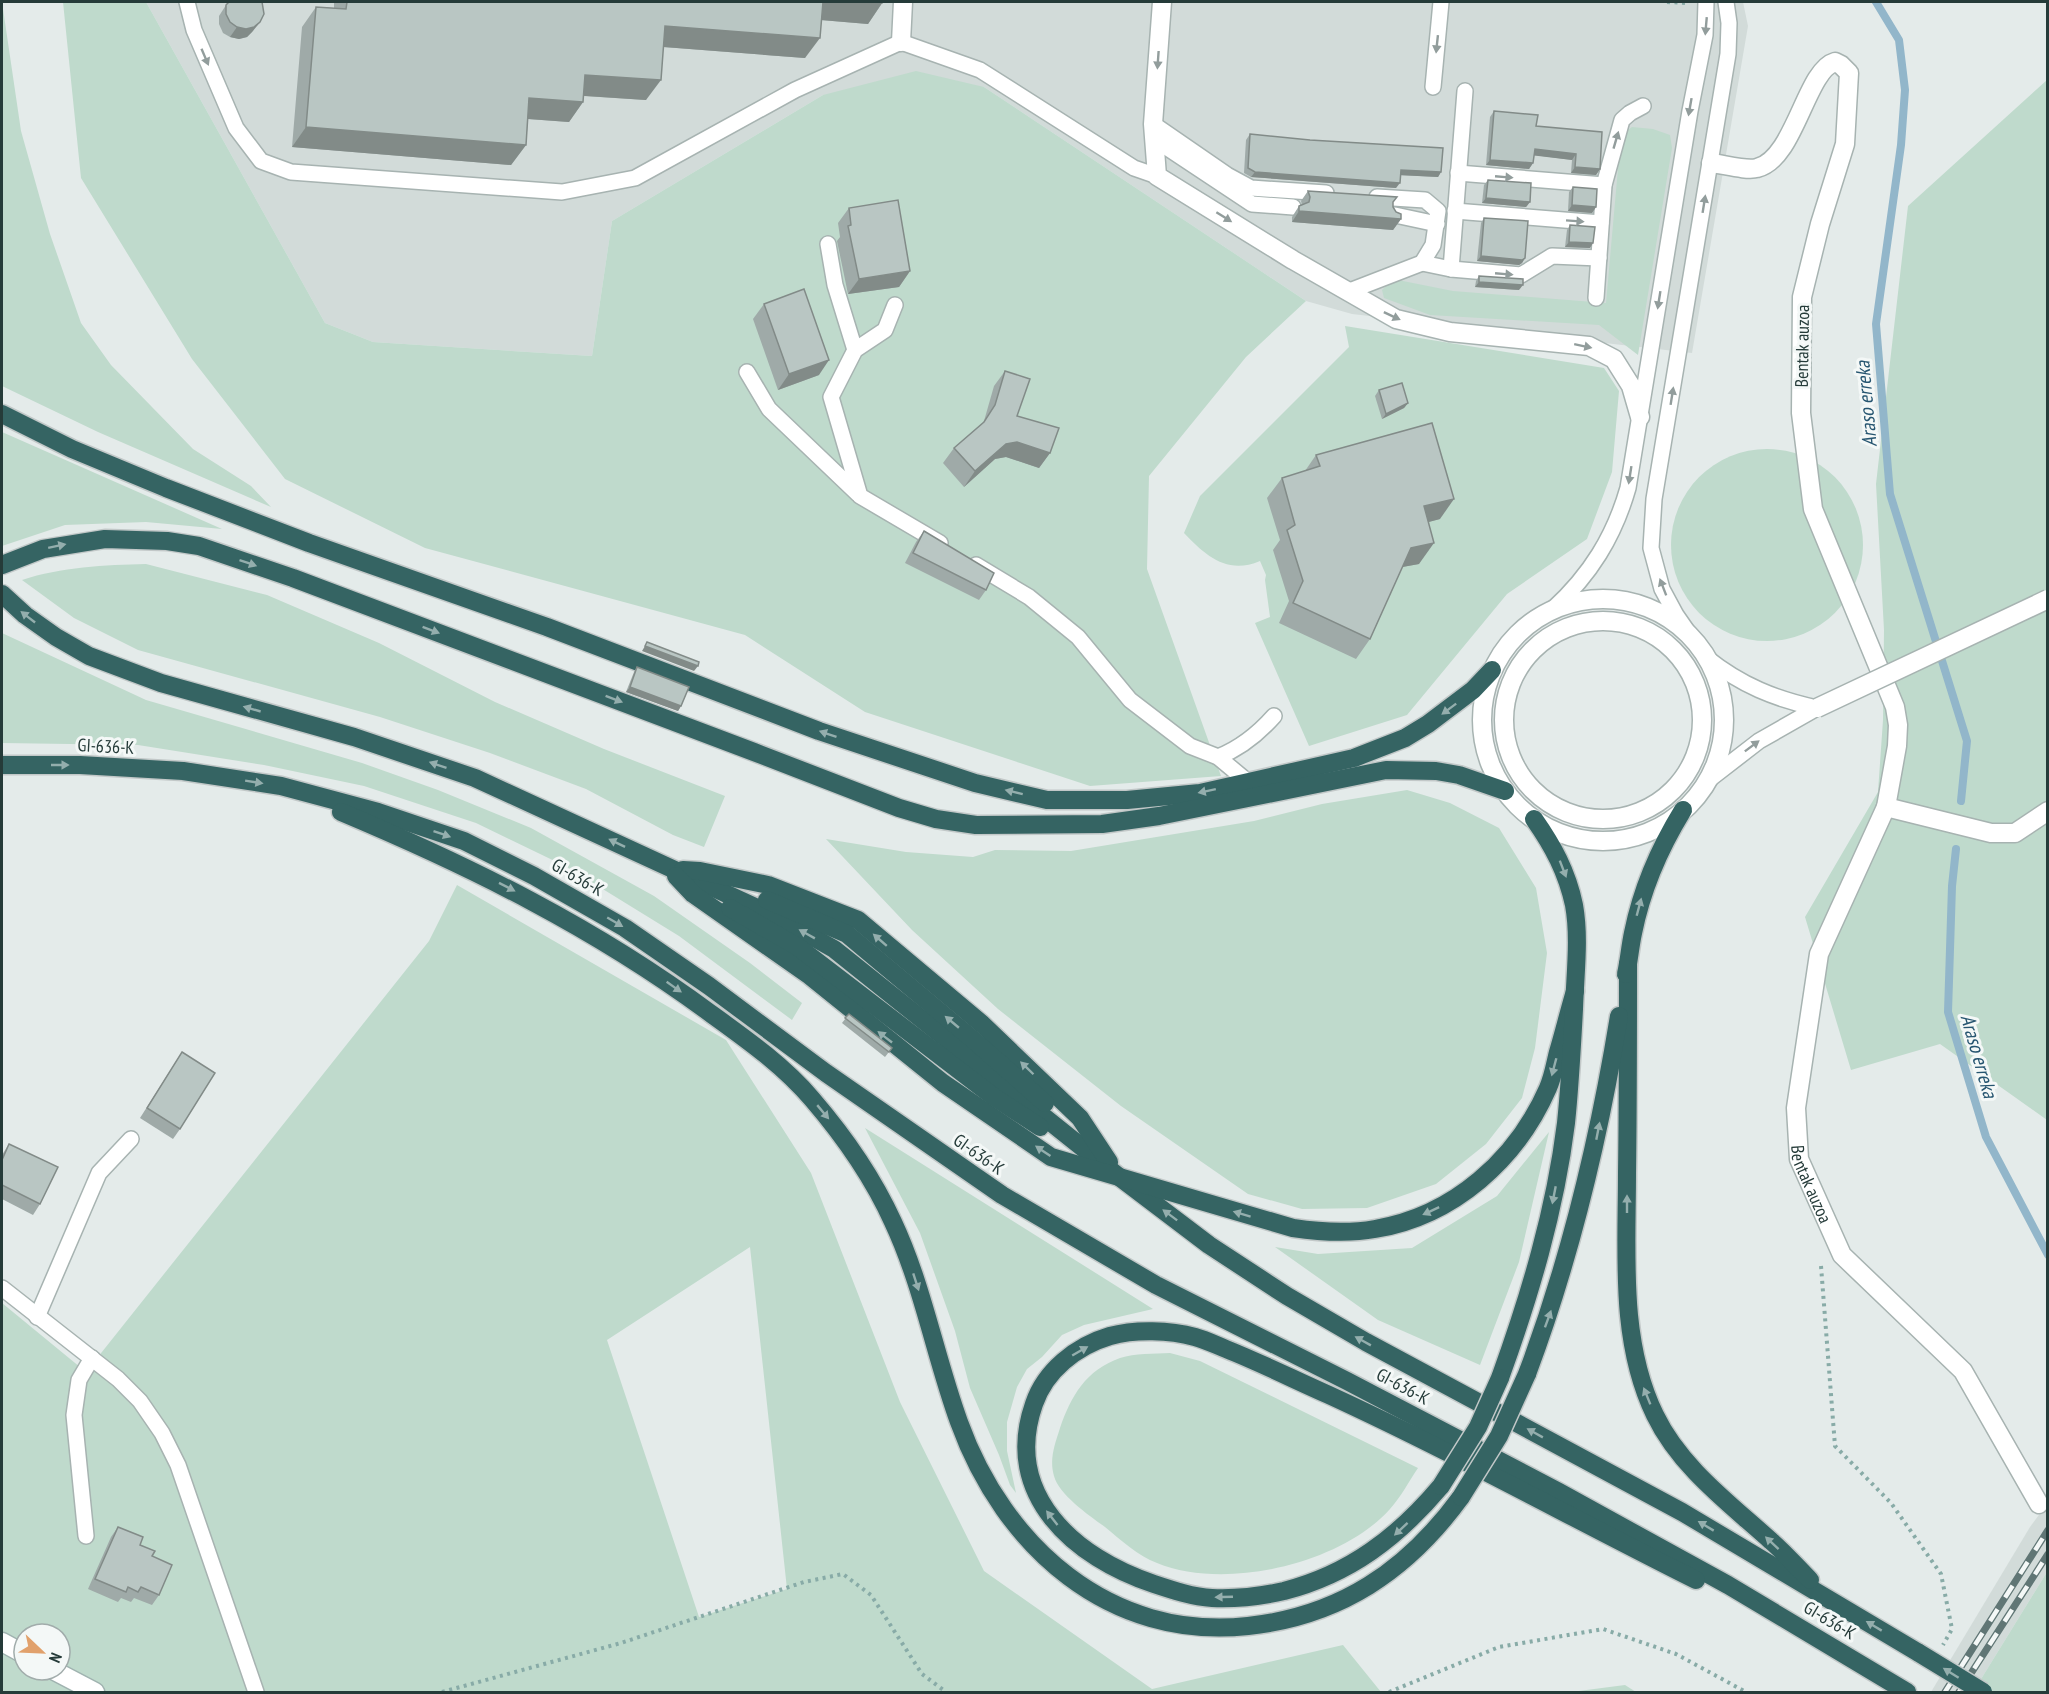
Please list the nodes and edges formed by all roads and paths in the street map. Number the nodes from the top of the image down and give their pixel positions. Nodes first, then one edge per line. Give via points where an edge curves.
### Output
1 (187, 2) edge
2 (903, 2) edge
3 (1162, 2) edge
4 (1440, 2) edge
5 (1707, 2) edge
6 (1726, 2) edge
7 (901, 42) junction
8 (1701, 50) junction
9 (1728, 54) junction
10 (1432, 87) dead end
11 (1465, 91) dead end
12 (1643, 106) dead end
13 (1154, 132) junction
14 (1711, 163) junction
15 (1458, 173) junction
16 (1157, 176) junction
17 (1604, 185) junction
18 (1344, 195) edge
19 (1367, 196) edge
20 (1293, 207) dead end
21 (1455, 211) junction
22 (1395, 215) edge
23 (1601, 223) junction
24 (1437, 224) junction
25 (828, 244) dead end
26 (1599, 258) junction
27 (1422, 262) junction
28 (1451, 269) junction
29 (1347, 292) junction
30 (1596, 298) dead end
31 (895, 305) dead end
32 (855, 350) junction
33 (747, 372) dead end
34 (2, 414) edge
35 (1640, 417) junction
36 (860, 496) junction
37 (2, 565) edge
38 (2, 594) edge
39 (2048, 599) edge
40 (1553, 609) junction
41 (1562, 629) joint
42 (1692, 638) junction
43 (1707, 658) junction
44 (1492, 670) junction
45 (1817, 708) junction
46 (1274, 716) dead end
47 (1218, 756) junction
48 (2, 765) edge
49 (1248, 782) junction
50 (1706, 782) junction
51 (281, 786) junction
52 (1505, 791) junction
53 (1886, 807) junction
54 (1683, 810) junction
55 (2048, 811) edge
56 (1534, 819) junction
57 (669, 869) junction
58 (1628, 964) junction
59 (1575, 990) junction
60 (131, 1139) dead end
61 (1118, 1176) junction
62 (1820, 1263) dead end
63 (2, 1288) edge
64 (37, 1317) junction
65 (92, 1358) junction
66 (2039, 1503) dead end
67 (86, 1536) dead end
68 (1829, 1599) junction
69 (1941, 1647) dead end
70 (1856, 1660) junction
71 (72, 1680) edge
72 (1903, 1690) edge
73 (95, 1692) edge
74 (256, 1692) edge
75 (442, 1692) edge
76 (946, 1692) edge
77 (1389, 1692) edge
78 (1746, 1692) edge
79 (1983, 1692) edge

1 -> 7 lane via 194,30 236,128 261,161 291,172 562,192 635,178 795,90
2 - 7 street
3 -> 13 street
4 -> 10 lane
5 -> 8 lane
6 - 9 lane
7 - 16 lane via 980,70 1134,168
8 - 9 lane
8 -> 35 lane
9 - 14 lane
11 - 15 lane
17 -> 12 lane via 1622,120
13 - 16 street
13 - 18 lane via 1251,188
13 - 20 lane via 1252,204
42 -> 14 lane via 1662,590 1651,548 1654,499
14 - 53 street, Bentak auzoa via 1756,169 1770,163 1828,65 1836,62 1849,73 1845,144 1802,297 1801,413 1813,509 1895,707 1897,746
15 -> 17 lane
15 - 21 lane
16 -> 29 street
17 - 23 lane
19 - 24 lane via 1425,200 1438,211
21 -> 23 lane
21 - 28 lane
22 - 24 lane
23 - 26 lane
24 - 27 lane via 1433,245
25 - 32 lane via 835,285
28 -> 26 lane via 1521,275 1552,256
26 - 30 lane
27 - 28 lane
27 - 29 lane
29 -> 35 street via 1396,319 1450,332 1589,346 1614,359 1630,386
31 - 32 lane via 885,330
32 - 36 lane via 831,397
33 - 36 lane via 769,409
49 -> 34 highway via 1200,793 1127,800 1047,800 975,783 819,731 547,627 309,543 72,449
35 -> 40 lane via 1628,488 1613,532 1588,573
36 - 47 lane via 1029,597 1078,637 1130,700 1191,746
37 -> 52 highway via 43,549 105,538 167,540 198,546 293,578 889,805 936,819 997,825 1102,824 1386,770 1436,771
57 -> 38 highway, GI-636-K via 475,778 89,657 56,638
39 - 45 street, bridge
40 - 42 street via 1602,598 1627,601 1651,608
40 - 44 street via 1528,624 1507,645
41 - 41 street via 1525,658 1513,679 1505,704 1504,730 1510,755 1533,790 1562,810 1599,819 1636,813 1669,793 1687,771 1701,731 1697,688 1676,653 1643,629 1602,620
42 - 43 street
43 - 45 lane via 1759,691
43 - 50 street via 1723,707 1723,733
44 -> 49 highway via 1451,708 1405,738 1354,758
44 - 52 street via 1483,701 1482,732 1490,763
50 -> 45 lane via 1759,741
46 - 47 lane via 1234,751
47 - 49 lane
48 -> 51 highway, GI-636-K via 183,771
50 - 54 street
51 -> 58 highway, bridge via 467,867 547,908 611,945 764,1053 833,1124 893,1220 961,1426 1006,1513 1041,1555 1088,1592 1137,1615 1186,1625 1236,1628 1278,1623 1343,1601 1372,1585 1421,1546 1461,1497 1499,1436 1552,1308 1589,1172
51 -> 70 highway, GI-636-K via 378,812 464,841 534,876 625,928 1002,1195 1156,1285 1569,1497
52 - 56 street
53 - 55 street via 1991,833 2015,833
53 - 66 street, Bentak auzoa via 1819,954 1796,1108 1799,1159 1842,1255 1963,1371
54 - 56 street via 1643,834 1598,841 1553,830
58 -> 54 highway via 1646,882
56 -> 59 highway via 1569,884 1577,930
61 -> 57 highway, GI-636-K via 834,949 779,918
61 -> 57 highway, GI-636-K via 1051,1157 943,1083 810,976 693,894
61 -> 57 highway, GI-636-K via 1080,1118 982,1024 858,920 768,885
68 -> 58 highway via 1773,1542 1711,1489 1674,1446 1655,1416 1642,1383 1629,1317
59 -> 61 highway via 1550,1084 1521,1137 1480,1181 1429,1213 1376,1229 1348,1232 1293,1228
59 -> 70 highway, bridge via 1566,1124 1534,1279 1500,1378 1478,1427 1441,1486 1395,1535 1337,1572 1282,1591 1210,1598 1117,1571 1091,1556 1063,1533 1043,1507 1029,1477 1026,1426 1036,1396 1051,1372 1078,1351 1110,1336 1154,1331 1195,1337 1376,1416 1579,1522
60 - 64 lane via 99,1173
68 -> 61 highway, GI-636-K via 1682,1512 1306,1308 1209,1245
62 - 69 path via 1834,1446 1891,1503 1941,1574 1952,1629
63 - 64 lane
64 - 65 lane
65 - 67 lane via 79,1380 74,1415
65 - 74 lane via 140,1401 178,1465
79 -> 68 highway, GI-636-K, bridge
70 - 72 highway, GI-636-K
71 - 73 street
75 - 76 path via 621,1643 804,1582 843,1574 871,1594 922,1674
77 - 78 path via 1499,1647 1603,1629 1676,1654

